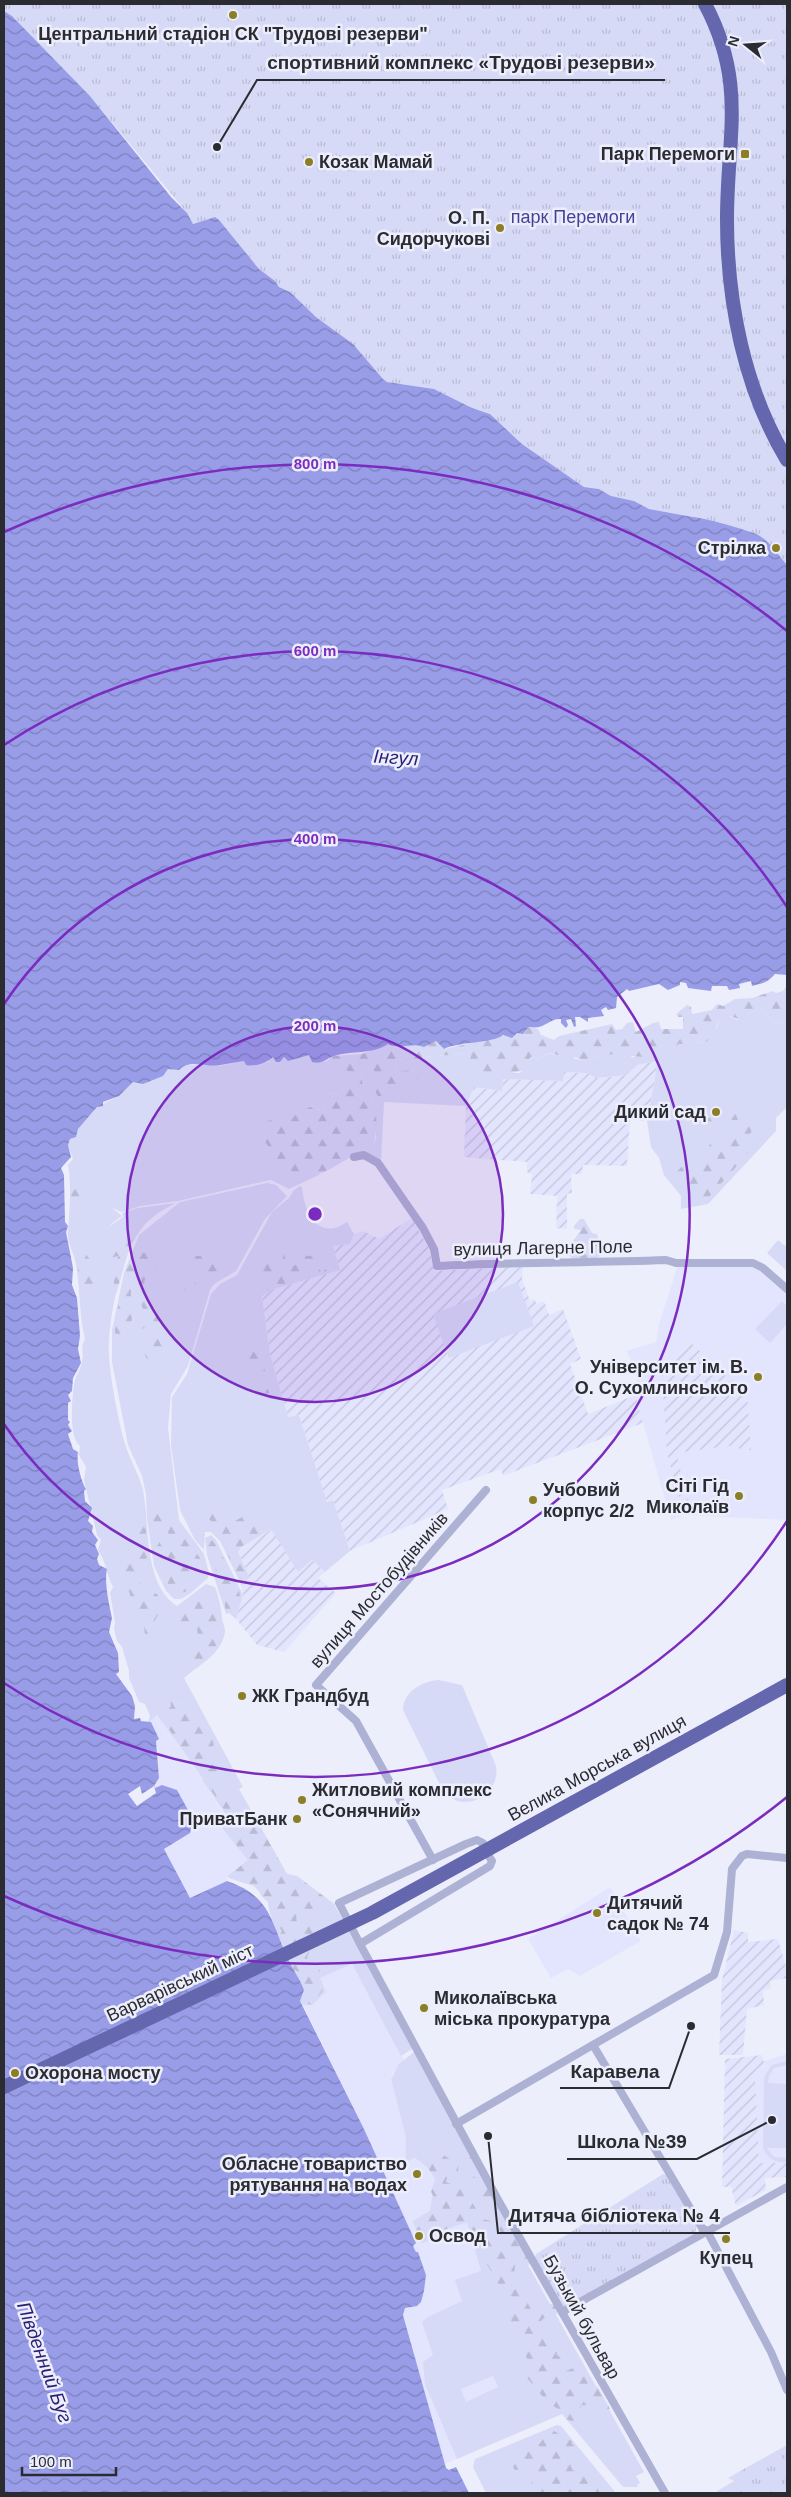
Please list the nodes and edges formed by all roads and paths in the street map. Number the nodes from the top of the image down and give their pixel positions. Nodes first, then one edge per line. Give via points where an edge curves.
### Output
1 (705, 4) edge
2 (787, 460) edge
3 (354, 1157) dead end
4 (787, 1289) edge
5 (486, 1490) dead end
6 (787, 1685) edge
7 (483, 1852) junction
8 (787, 1858) edge
9 (432, 1860) junction
10 (372, 1913) joint
11 (360, 1944) junction
12 (593, 2045) junction
13 (4, 2087) edge
14 (456, 2124) junction
15 (787, 2187) edge
16 (707, 2232) junction
17 (562, 2312) junction
18 (787, 2390) edge
19 (665, 2493) edge

1 - 2 highway via 722,44 733,93 727,219 733,304 746,361
3 - 4 street, вулиця Лагерне Поле via 364,1155 378,1163 423,1228 434,1249 437,1266 505,1262 745,1262 763,1268
5 - 9 street, вулиця Мостобудівників via 316,1685 356,1721
6 - 7 highway, Велика Морська вулиця
7 - 9 street, Бузький бульвар via 483,1843 477,1840
7 - 10 highway, Велика Морська вулиця
7 - 11 street via 491,1858 490,1866
8 - 12 street via 748,1854 742,1856 732,1869 727,1932 714,1975
9 - 11 street, Бузький бульвар via 338,1903
10 - 13 highway, Варварівський міст
11 - 14 street, Бузький бульвар
12 - 14 street
12 - 16 street
14 - 17 street, Бузький бульвар
15 - 16 street
16 - 17 street
16 - 18 street via 771,2352
17 - 19 street, Бузький бульвар

